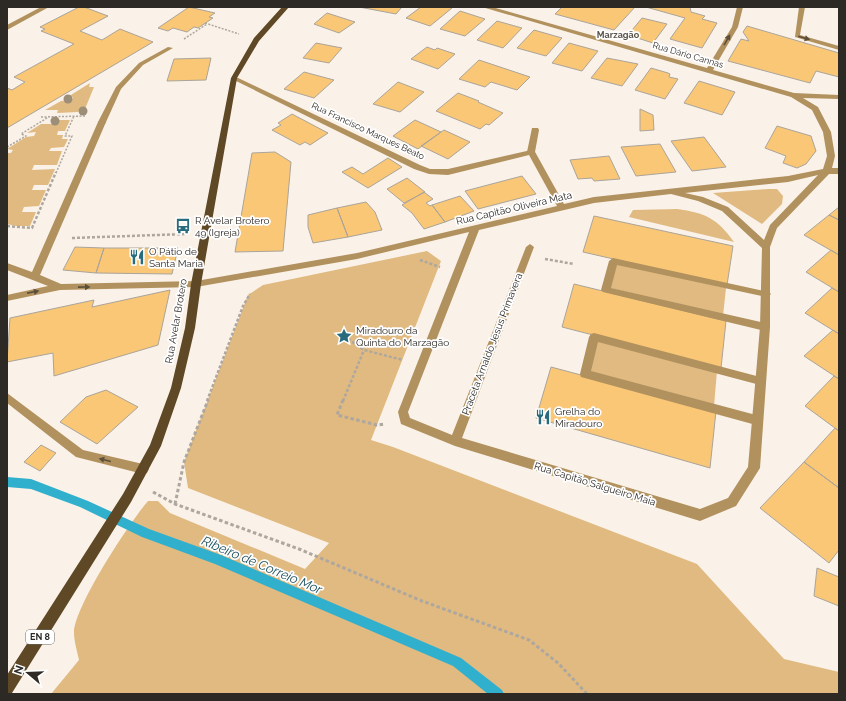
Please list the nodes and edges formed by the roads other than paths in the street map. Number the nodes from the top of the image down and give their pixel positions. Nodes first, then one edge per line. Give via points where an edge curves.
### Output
1 (46, 7) edge
2 (286, 7) edge
3 (485, 7) edge
4 (740, 7) edge
5 (802, 7) edge
6 (7, 28) edge
7 (170, 48) dead end
8 (839, 48) edge
9 (709, 70) junction
10 (234, 78) junction
11 (794, 95) junction
12 (839, 97) edge
13 (535, 130) dead end
14 (531, 152) junction
15 (827, 171) junction
16 (839, 172) edge
17 (667, 191) junction
18 (562, 208) junction
19 (475, 229) junction
20 (766, 247) junction
21 (528, 251) road end
22 (7, 266) edge
23 (35, 276) junction
24 (196, 284) junction
25 (60, 287) junction
26 (766, 294) junction
27 (7, 298) edge
28 (765, 327) junction
29 (760, 381) junction
30 (7, 396) edge
31 (756, 420) junction
32 (455, 441) junction
33 (143, 469) junction
34 (7, 688) edge

1 - 6 street
2 - 10 main road, Rua Avelar Brotero / EN 8 via 248,50
3 - 9 street, Rua Dário Cannas
9 -> 4 street via 735,27
5 -> 8 street via 797,36
7 - 23 street via 141,64 118,88
9 - 11 street, Rua Dário Cannas
10 - 14 street, Rua Francisco Marques Beato via 429,171 448,172
10 - 24 main road, Rua Avelar Brotero / EN 8
11 - 12 street, Rua Dário Cannas
11 - 15 street, Rua Dário Cannas via 815,109 827,132 831,156
13 - 14 street
14 - 18 street
15 - 16 street, Rua Capitão Oliveira Mata
15 - 17 street, Rua Capitão Oliveira Mata via 788,179
15 - 20 street, Rua Capitão Salgueiro Maia via 774,227
17 - 18 street, Rua Capitão Oliveira Mata via 594,200
17 - 20 street via 700,199 725,209
18 - 19 street, Rua Capitão Oliveira Mata
19 - 24 street, Rua Capitão Oliveira Mata via 357,256
19 - 32 street, Rua Capitão Salgueiro Maia via 403,412 405,421
20 - 26 street, Rua Capitão Salgueiro Maia
21 - 32 street, Praceta Arnaldo Jesus Primavera
22 - 23 street
23 - 25 street
25 -> 24 street, Rua Capitão Oliveira Mata
24 - 33 main road, Rua Avelar Brotero / EN 8 via 190,328 176,388 156,446
27 -> 25 street
26 - 28 street, Rua Capitão Salgueiro Maia
26 - 28 street via 613,261 606,290
28 - 29 street, Rua Capitão Salgueiro Maia
29 - 31 street, Rua Capitão Salgueiro Maia
29 - 31 street via 594,337 585,374
33 -> 30 street via 80,454
31 - 32 street, Rua Capitão Salgueiro Maia via 754,468 732,502 700,515
33 - 34 main road, Rua Avelar Brotero / EN 8 via 73,587

